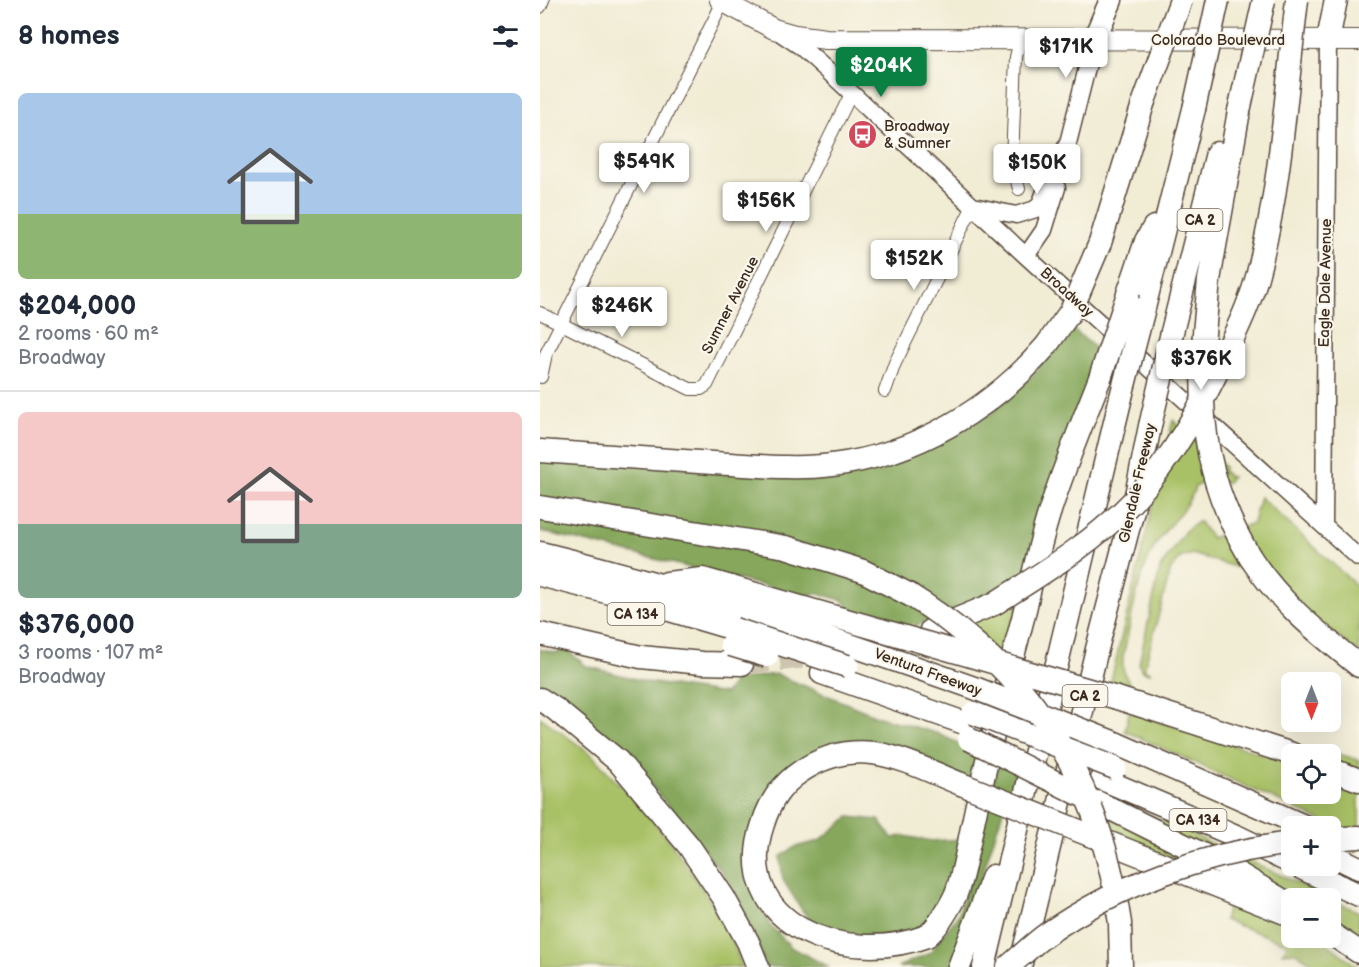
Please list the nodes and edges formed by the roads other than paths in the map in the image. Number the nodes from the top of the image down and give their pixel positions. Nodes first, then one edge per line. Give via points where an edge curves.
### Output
1 (543, 0) edge
2 (1111, 0) edge
3 (1181, 0) edge
4 (1218, 0) edge
5 (1255, 0) edge
6 (1264, 0) edge
7 (1297, 0) edge
8 (1336, 0) edge
9 (722, 1) edge
10 (540, 7) edge
11 (774, 29) junction
12 (1020, 40) junction
13 (1095, 40) junction
14 (1328, 40) junction
15 (1359, 40) edge
16 (851, 94) junction
17 (1234, 110) junction
18 (1068, 143) junction
19 (1019, 189) dead end
20 (1170, 203) junction
21 (973, 206) junction
22 (1026, 256) junction
23 (540, 314) edge
24 (562, 325) junction
25 (541, 376) edge
26 (885, 391) dead end
27 (540, 451) edge
28 (540, 507) edge
29 (1324, 526) junction
30 (540, 553) edge
31 (1359, 558) edge
32 (540, 565) edge
33 (540, 575) edge
34 (657, 584) junction
35 (540, 586) edge
36 (931, 630) tunnel mouth
37 (540, 634) edge
38 (732, 637) junction
39 (742, 664) tunnel mouth
40 (1359, 666) edge
41 (540, 699) edge
42 (972, 714) junction
43 (1281, 750) edge
44 (1111, 762) junction
45 (1341, 773) edge
46 (1359, 780) edge
47 (1027, 787) junction
48 (981, 792) edge
49 (981, 792) edge
50 (981, 792) edge
51 (981, 792) edge
52 (1061, 796) junction
53 (1281, 818) edge
54 (1281, 832) edge
55 (1359, 837) edge
56 (1341, 838) edge
57 (1281, 839) edge
58 (1341, 844) edge
59 (1281, 846) edge
60 (1359, 853) edge
61 (1281, 858) edge
62 (1341, 859) edge
63 (1359, 868) edge
64 (1341, 869) edge
65 (1318, 876) edge
66 (1359, 878) edge
67 (1359, 896) edge
68 (1281, 899) edge
69 (1281, 911) edge
70 (1341, 935) edge
71 (1341, 940) edge
72 (1359, 941) edge
73 (1359, 952) edge
74 (758, 967) edge
75 (958, 967) edge
76 (984, 967) edge
77 (1008, 967) edge
78 (1020, 967) edge
79 (1034, 967) edge
80 (1121, 967) edge

1 - 10 street
2 - 13 highway
3 - 27 highway, bridge via 1143,104 1100,243 1071,311 1032,363 998,393 944,430 855,461 808,467
4 - 20 highway, CA 2, bridge
5 - 17 highway, Glendale Freeway / CA 2
6 - 17 highway, bridge
7 - 36 highway, bridge via 1272,211 1258,275 1241,321 1184,434 1131,503 1098,531 994,604
8 - 14 highway
9 - 11 main road, Colorado Boulevard
9 - 24 street
11 - 12 main road, Colorado Boulevard via 826,39
11 - 16 main road, Broadway via 800,46
12 - 13 main road, Colorado Boulevard
12 - 19 street via 1012,161
13 - 14 main road, Colorado Boulevard
13 - 18 main road
14 - 15 main road, Colorado Boulevard
14 - 29 main road, Eagle Dale Avenue
16 - 21 main road, Broadway
16 - 24 street, Sumner Avenue via 707,385 690,389
17 - 40 highway, bridge via 1203,344 1202,406 1209,461 1228,517 1265,580 1300,618
17 - 52 highway, Glendale Freeway / CA 2, bridge via 1172,332 1133,510
18 - 21 main road via 1036,209 1016,215
18 - 22 main road via 1044,230
20 - 47 highway, CA 2, bridge
20 - 48 highway, bridge via 1146,241 1048,519
21 - 22 main road, Broadway
21 - 26 street
22 - 29 main road, Broadway
23 - 24 street
24 - 25 street via 546,354
28 - 80 highway, bridge via 786,547 864,571 910,595 975,642 1038,710 1083,788 1099,828 1113,882 1120,923
29 - 31 main road, Broadway
30 - 34 highway, Ventura Freeway / CA 134
32 - 42 highway via 761,628
33 - 38 highway via 622,596
34 - 42 highway, Ventura Freeway / CA 134 via 844,642
34 - 43 highway, bridge via 703,579 1117,698
35 - 38 highway, CA 134
37 - 39 highway via 641,657
38 - 42 highway, bridge via 847,666
38 - 42 highway, CA 134, bridge via 940,713
41 - 74 highway via 618,761 689,846 724,898
42 - 44 highway, Ventura Freeway / CA 134
42 - 44 highway, Ventura Freeway / CA 134, bridge
42 - 68 highway, bridge via 1096,802 1224,865
44 - 53 highway, Ventura Freeway / CA 134
44 - 54 highway
44 - 57 highway
44 - 61 highway, Ventura Freeway / CA 134 via 1236,836
45 - 46 highway
47 - 75 highway
47 - 76 highway, CA 2
49 - 50 highway, bridge via 956,894 933,931 903,951 884,958 843,960 823,954 778,922 762,889 756,854 760,832 779,790 807,767 827,757 876,753
51 - 69 highway, bridge
52 - 78 highway, Glendale Freeway / CA 2
52 - 79 highway
55 - 56 highway
58 - 60 highway
59 - 77 highway, bridge via 1235,852 1149,878 1097,903 1046,935
62 - 63 highway
64 - 66 highway
65 - 67 highway
70 - 72 highway
71 - 73 highway

